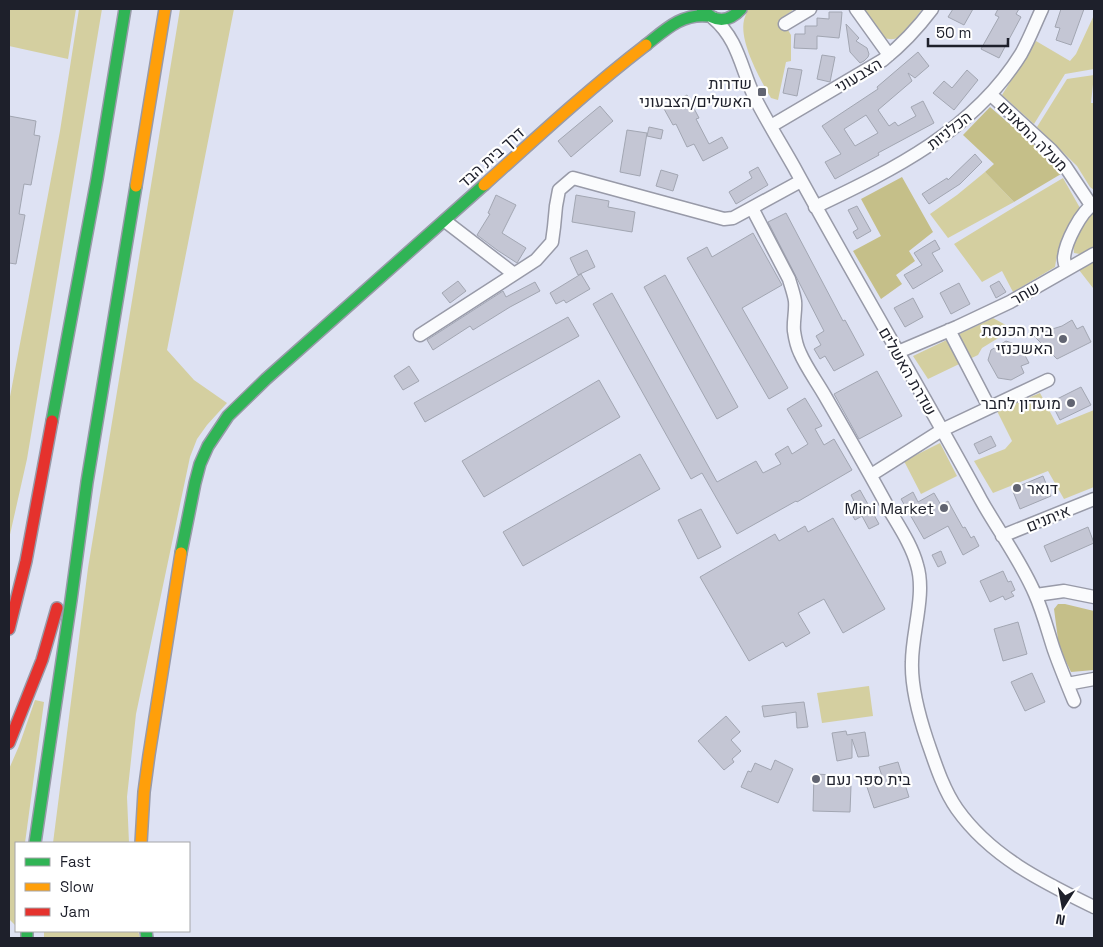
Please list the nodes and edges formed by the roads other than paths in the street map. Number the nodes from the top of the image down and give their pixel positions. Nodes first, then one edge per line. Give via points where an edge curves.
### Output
1 (125, 9) edge
2 (165, 9) edge
3 (686, 9) edge
4 (810, 9) edge
5 (856, 9) edge
6 (932, 9) edge
7 (1042, 9) edge
8 (739, 11) edge
9 (708, 14) edge
10 (785, 24) dead end
11 (671, 25) junction
12 (735, 45) junction
13 (889, 55) junction
14 (990, 94) junction
15 (771, 126) junction
16 (801, 181) junction
17 (1093, 205) edge
18 (815, 207) junction
19 (752, 208) junction
20 (445, 221) junction
21 (1094, 254) edge
22 (1067, 269) junction
23 (514, 274) junction
24 (949, 330) junction
25 (420, 335) dead end
26 (898, 352) junction
27 (1048, 380) dead end
28 (989, 408) junction
29 (942, 430) junction
30 (871, 475) junction
31 (87, 482) junction
32 (1094, 499) edge
33 (1002, 536) junction
34 (1036, 595) junction
35 (1094, 597) edge
36 (9, 629) edge
37 (1094, 679) edge
38 (1068, 684) junction
39 (1074, 701) dead end
40 (9, 743) edge
41 (35, 842) edge
42 (141, 842) edge
43 (1094, 907) edge

1 - 36 main road via 28,552
2 - 31 main road
3 - 11 main road, דרך בית הבד
4 - 10 street
5 - 13 street
6 - 13 street, הצבעוני via 911,36
7 - 14 street, הכלניות via 1021,54
8 - 9 main road, דרך בית הבד via 723,20
8 - 12 street, שדרת האשלים via 734,27
9 - 11 main road, דרך בית הבד via 684,18
9 - 12 street, שדרת האשלים
11 - 20 main road, דרך בית הבד via 584,95
12 - 15 street, שדרת האשלים via 749,83
13 - 15 street, הצבעוני
14 - 17 street, מעלה התאנים via 1052,150
14 - 18 street, הכלניות via 939,140 888,171
15 - 16 street, שדרת האשלים
16 - 18 street, שדרת האשלים
16 - 19 street
17 - 22 street, מעלה התאנים via 1082,215 1065,250
18 - 26 street, שדרת האשלים
19 - 23 street via 724,219 573,178 559,190 552,242 536,260
19 - 30 street via 793,291 794,331 800,354
20 - 23 street
20 - 42 main road, דרך בית הבד via 260,385 228,416 208,446 200,464 178,569 144,792
21 - 22 street, שחר
22 - 24 street, שחר via 1010,302
23 - 25 street
24 - 26 street, שחר
24 - 28 street
26 - 29 street, שדרת האשלים
27 - 28 street
28 - 29 street
29 - 30 street
29 - 33 street, שדרת האשלים
30 - 43 street via 910,548 920,576 912,665 919,712 944,784 972,827 998,852 1046,884
31 - 40 main road via 52,627
31 - 41 main road
32 - 33 street, איתנים
33 - 34 street, שדרת האשלים
34 - 35 street via 1064,591
34 - 38 street, שדרת האשלים
37 - 38 street
38 - 39 street, שדרת האשלים

